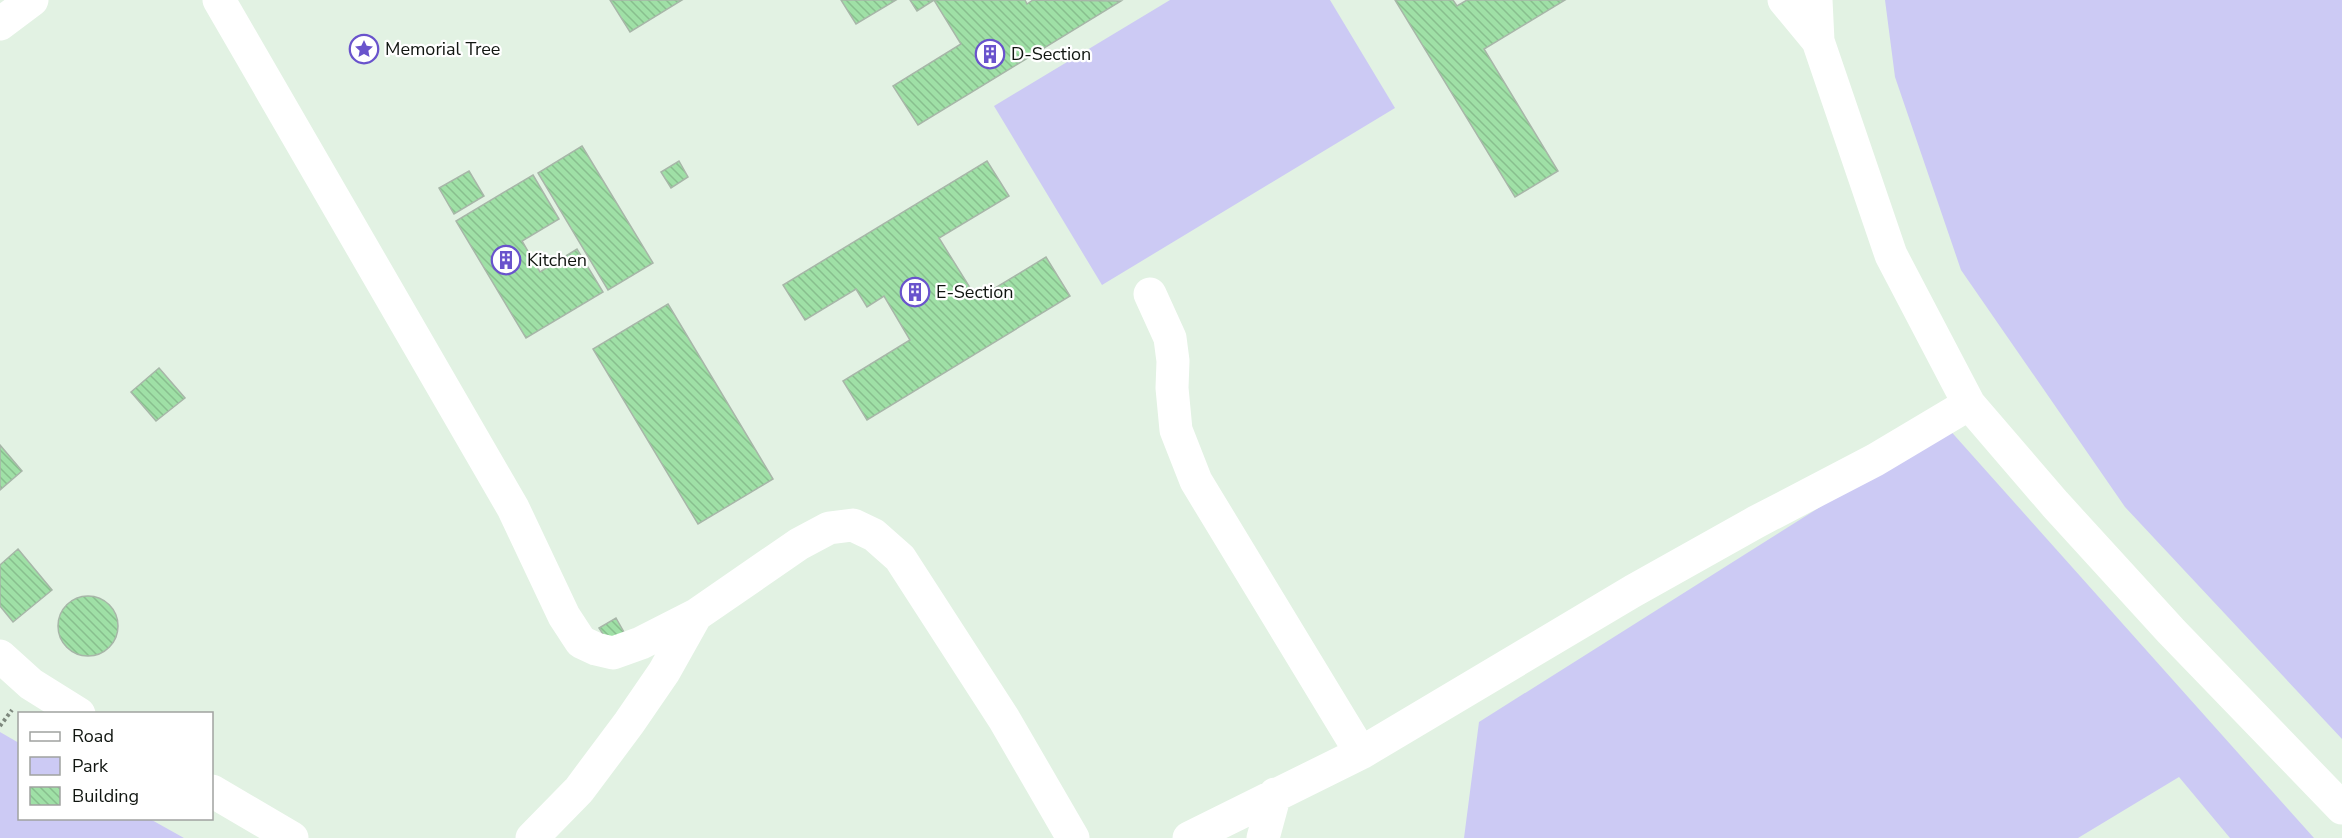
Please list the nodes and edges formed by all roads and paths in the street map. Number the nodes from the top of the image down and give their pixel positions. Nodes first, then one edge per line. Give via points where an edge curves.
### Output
1 (32, 0) edge
2 (219, 0) edge
3 (1784, 0) edge
4 (1815, 0) edge
5 (0, 24) edge
6 (1818, 41) junction
7 (1150, 294) dead end
8 (1969, 404) junction
9 (696, 615) junction
10 (0, 656) edge
11 (77, 712) edge
12 (1361, 753) junction
13 (213, 792) edge
14 (1275, 794) junction
15 (2342, 808) edge
16 (292, 838) edge
17 (532, 838) edge
18 (1073, 838) edge
19 (1189, 838) edge
20 (1263, 838) edge

1 - 5 street
2 - 9 street via 513,508 564,616 581,642 613,653
3 - 6 street
4 - 6 street
6 - 8 street via 1891,255
7 - 12 street via 1170,338 1176,430 1196,480
8 - 12 street via 1875,460 1633,591
8 - 15 street via 2171,631
9 - 17 street via 629,723 579,790
9 - 18 street via 799,544 830,528 853,525 874,535 900,558 940,617
10 - 11 street via 31,684
12 - 14 street
13 - 16 street
14 - 19 street
14 - 20 street

